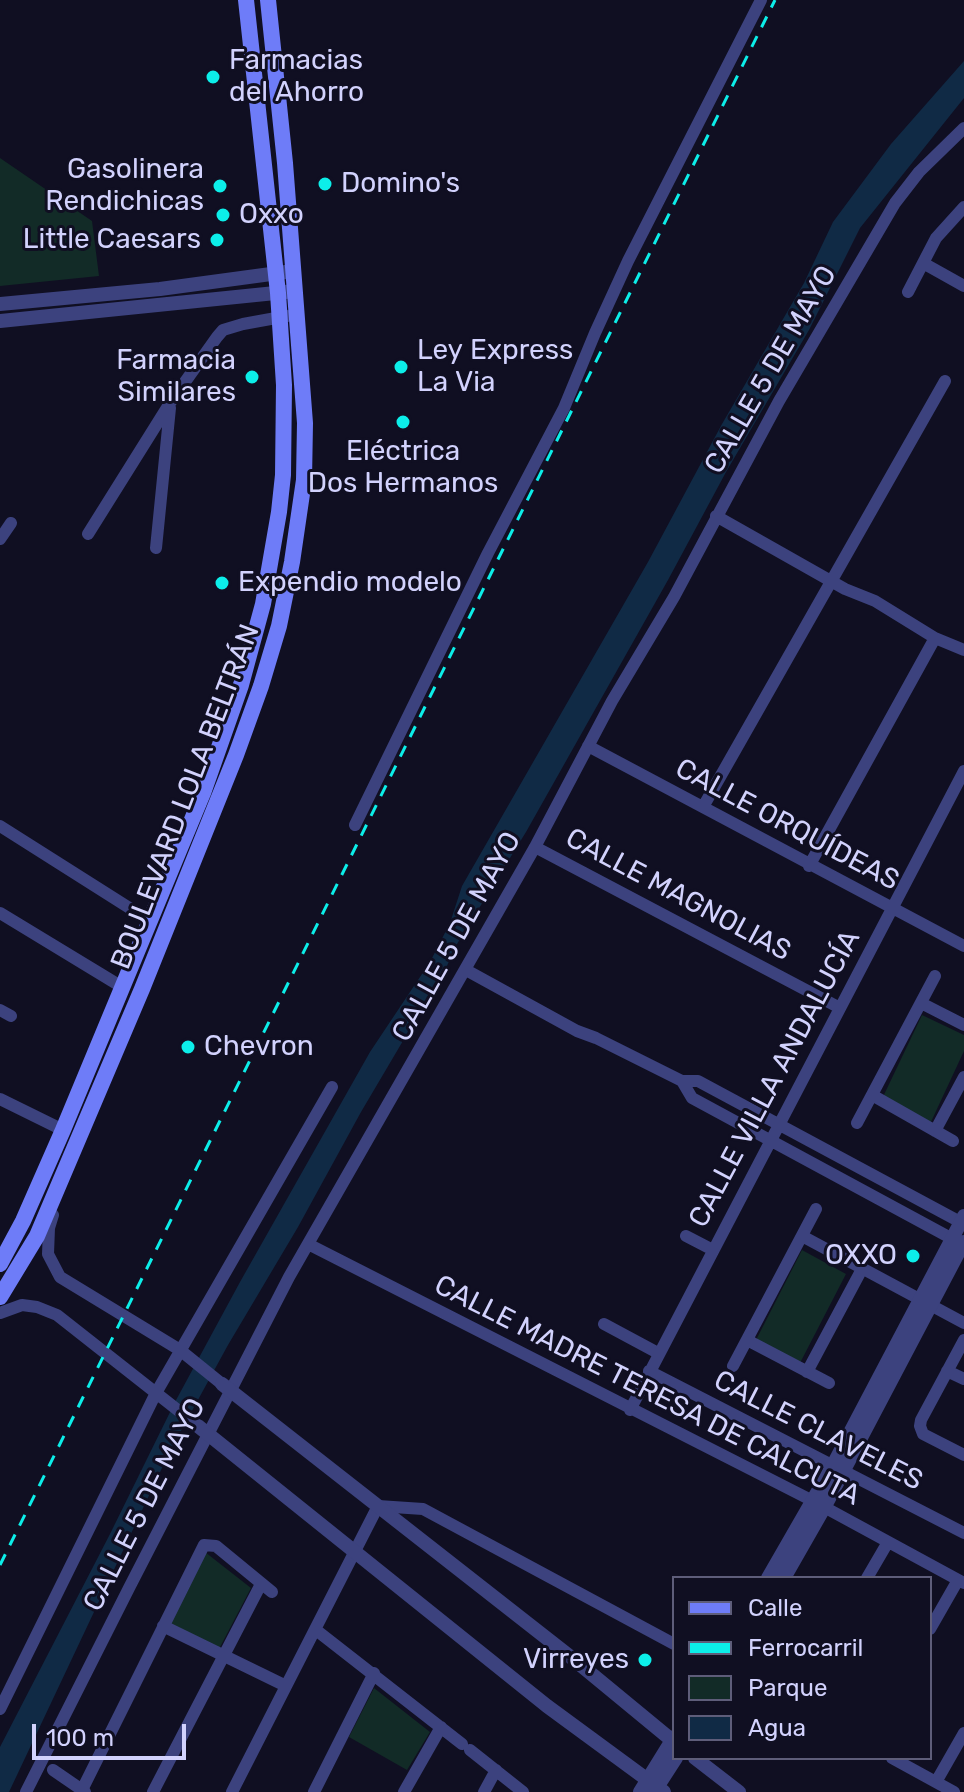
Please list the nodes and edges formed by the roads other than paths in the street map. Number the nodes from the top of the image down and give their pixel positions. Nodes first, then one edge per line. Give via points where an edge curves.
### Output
1 (246, 0) edge
2 (268, 0) edge
3 (761, 0) edge
4 (964, 128) edge
5 (964, 207) edge
6 (923, 263) junction
7 (293, 271) junction
8 (275, 273) junction
9 (964, 286) edge
10 (295, 291) junction
11 (908, 292) dead end
12 (278, 293) junction
13 (0, 304) edge
14 (298, 315) junction
15 (279, 317) junction
16 (0, 321) edge
17 (945, 381) dead end
18 (170, 403) junction
19 (716, 516) junction
20 (11, 523) dead end
21 (88, 534) dead end
22 (0, 539) edge
23 (156, 548) dead end
24 (833, 581) junction
25 (935, 638) junction
26 (964, 650) edge
27 (588, 746) junction
28 (964, 771) edge
29 (703, 807) junction
30 (355, 825) dead end
31 (0, 826) edge
32 (535, 847) junction
33 (188, 852) junction
34 (809, 866) junction
35 (891, 909) junction
36 (0, 913) edge
37 (150, 921) junction
38 (964, 946) edge
39 (466, 970) junction
40 (935, 976) dead end
41 (122, 987) junction
42 (921, 1003) junction
43 (840, 1008) junction
44 (964, 1025) edge
45 (964, 1077) edge
46 (682, 1081) junction
47 (332, 1087) dead end
48 (872, 1095) junction
49 (0, 1099) edge
50 (857, 1123) dead end
51 (779, 1125) junction
52 (63, 1130) junction
53 (935, 1131) junction
54 (769, 1141) junction
55 (953, 1141) dead end
56 (70, 1158) junction
57 (816, 1209) dead end
58 (963, 1221) edge
59 (686, 1236) dead end
60 (802, 1236) junction
61 (961, 1243) edge
62 (308, 1244) junction
63 (713, 1250) junction
64 (2, 1261) edge
65 (19, 1269) junction
66 (862, 1269) junction
67 (0, 1297) edge
68 (926, 1303) junction
69 (0, 1313) edge
70 (964, 1323) edge
71 (604, 1324) dead end
72 (747, 1340) junction
73 (964, 1340) edge
74 (182, 1352) junction
75 (658, 1353) junction
76 (733, 1366) dead end
77 (649, 1371) junction
78 (947, 1371) junction
79 (807, 1372) junction
80 (964, 1379) edge
81 (829, 1383) dead end
82 (227, 1388) junction
83 (161, 1397) junction
84 (630, 1410) junction
85 (203, 1431) junction
86 (964, 1455) edge
87 (838, 1468) junction
88 (819, 1504) junction
89 (378, 1506) junction
90 (964, 1533) edge
91 (888, 1542) junction
92 (353, 1553) junction
93 (769, 1576) edge
94 (785, 1576) edge
95 (868, 1576) edge
96 (961, 1582) edge
97 (163, 1626) junction
98 (932, 1626) edge
99 (316, 1630) junction
100 (672, 1643) edge
101 (223, 1656) junction
102 (374, 1673) junction
103 (286, 1686) junction
104 (0, 1709) edge
105 (441, 1727) junction
106 (964, 1733) edge
107 (672, 1739) edge
108 (672, 1742) edge
109 (674, 1760) edge
110 (698, 1760) edge
111 (896, 1760) edge
112 (53, 1770) dead end
113 (496, 1770) junction
114 (936, 1782) junction
115 (653, 1788) edge
116 (83, 1791) edge
117 (26, 1792) edge
118 (153, 1792) edge
119 (232, 1792) edge
120 (314, 1792) edge
121 (404, 1792) edge
122 (484, 1792) edge
123 (523, 1792) edge
124 (739, 1792) edge
125 (954, 1792) edge

1 - 8 main road, BOULEVARD LOLA BELTRÁN
2 - 7 main road, BOULEVARD LOLA BELTRÁN
3 - 30 street via 628,261 564,408
4 - 19 street, CALLE 5 DE MAYO via 895,203
5 - 6 street via 936,238
6 - 9 street
6 - 11 street
7 - 8 street
7 - 10 main road, BOULEVARD LOLA BELTRÁN
8 - 12 main road, BOULEVARD LOLA BELTRÁN
8 - 13 street
10 - 12 street
10 - 14 main road, BOULEVARD LOLA BELTRÁN
12 - 15 main road, BOULEVARD LOLA BELTRÁN
12 - 16 street
14 - 15 street
14 - 33 main road, BOULEVARD LOLA BELTRÁN via 305,453 279,626 261,686
15 - 18 street via 223,330
15 - 33 main road, BOULEVARD LOLA BELTRÁN via 283,475 266,589
17 - 24 street
18 - 21 street
18 - 23 street
19 - 24 street
19 - 27 street, CALLE 5 DE MAYO
20 - 22 street
24 - 25 street
24 - 29 street
25 - 26 street
25 - 34 street
27 - 29 street, CALLE ORQUÍDEAS
27 - 32 street, CALLE 5 DE MAYO
28 - 35 street, CALLE VILLA ANDALUCÍA
29 - 34 street, CALLE ORQUÍDEAS
31 - 37 street
32 - 39 street, CALLE 5 DE MAYO
32 - 43 street, CALLE MAGNOLIAS
33 - 37 main road, BOULEVARD LOLA BELTRÁN
33 - 56 main road, BOULEVARD LOLA BELTRÁN
34 - 35 street, CALLE ORQUÍDEAS
35 - 38 street, CALLE ORQUÍDEAS
35 - 43 street, CALLE VILLA ANDALUCÍA
36 - 41 street
37 - 41 main road, BOULEVARD LOLA BELTRÁN
39 - 46 street
39 - 62 street, CALLE 5 DE MAYO
40 - 42 street
41 - 52 main road, BOULEVARD LOLA BELTRÁN
42 - 44 street
42 - 48 street
43 - 51 street, CALLE VILLA ANDALUCÍA
45 - 53 street
46 - 51 street via 698,1081
46 - 54 street via 692,1098
47 - 74 street
48 - 50 street
48 - 53 street
49 - 52 street
51 - 54 street, CALLE VILLA ANDALUCÍA
51 - 58 street
52 - 64 main road, BOULEVARD LOLA BELTRÁN
53 - 55 street
54 - 61 street
54 - 63 street, CALLE VILLA ANDALUCÍA
56 - 65 main road, BOULEVARD LOLA BELTRÁN
56 - 74 street via 49,1228 48,1254 54,1268 69,1284
57 - 60 street
58 - 61 street
59 - 63 street
60 - 66 street
60 - 72 street
61 - 68 street
62 - 82 street, CALLE 5 DE MAYO
62 - 84 street, CALLE MADRE TERESA DE CALCUTA
63 - 75 street, CALLE VILLA ANDALUCÍA
64 - 65 main road
65 - 67 main road, BOULEVARD LOLA BELTRÁN
66 - 68 street
66 - 79 street
68 - 70 street
68 - 87 street
69 - 83 street via 22,1305 57,1315
71 - 75 street
72 - 76 street
72 - 79 street
73 - 78 street
74 - 82 street
74 - 83 street
75 - 77 street, CALLE VILLA ANDALUCÍA
77 - 84 street, CALLE VILLA ANDALUCÍA
77 - 87 street, CALLE CLAVELES
78 - 80 street
78 - 86 street via 920,1429
79 - 81 street
82 - 85 street, CALLE 5 DE MAYO
82 - 89 street
83 - 85 street
83 - 104 street
84 - 88 street, CALLE MADRE TERESA DE CALCUTA
85 - 92 street
85 - 117 street, CALLE 5 DE MAYO
87 - 88 street
87 - 90 street, CALLE CLAVELES
88 - 91 street, CALLE MADRE TERESA DE CALCUTA
88 - 93 street
88 - 94 street
89 - 92 street
89 - 100 street via 423,1509
89 - 107 street
91 - 95 street
91 - 96 street, CALLE MADRE TERESA DE CALCUTA
92 - 99 street
92 - 115 street
96 - 98 street
97 - 101 street
97 - 101 street via 202,1547 216,1546 267,1588
97 - 116 street
99 - 102 street
99 - 103 street
101 - 103 street
101 - 118 street
102 - 105 street
102 - 120 street
103 - 119 street
105 - 113 street
105 - 121 street
106 - 114 street
108 - 115 street
109 - 115 street
110 - 124 street
111 - 114 street
112 - 116 street
113 - 122 street
113 - 123 street
114 - 125 street

